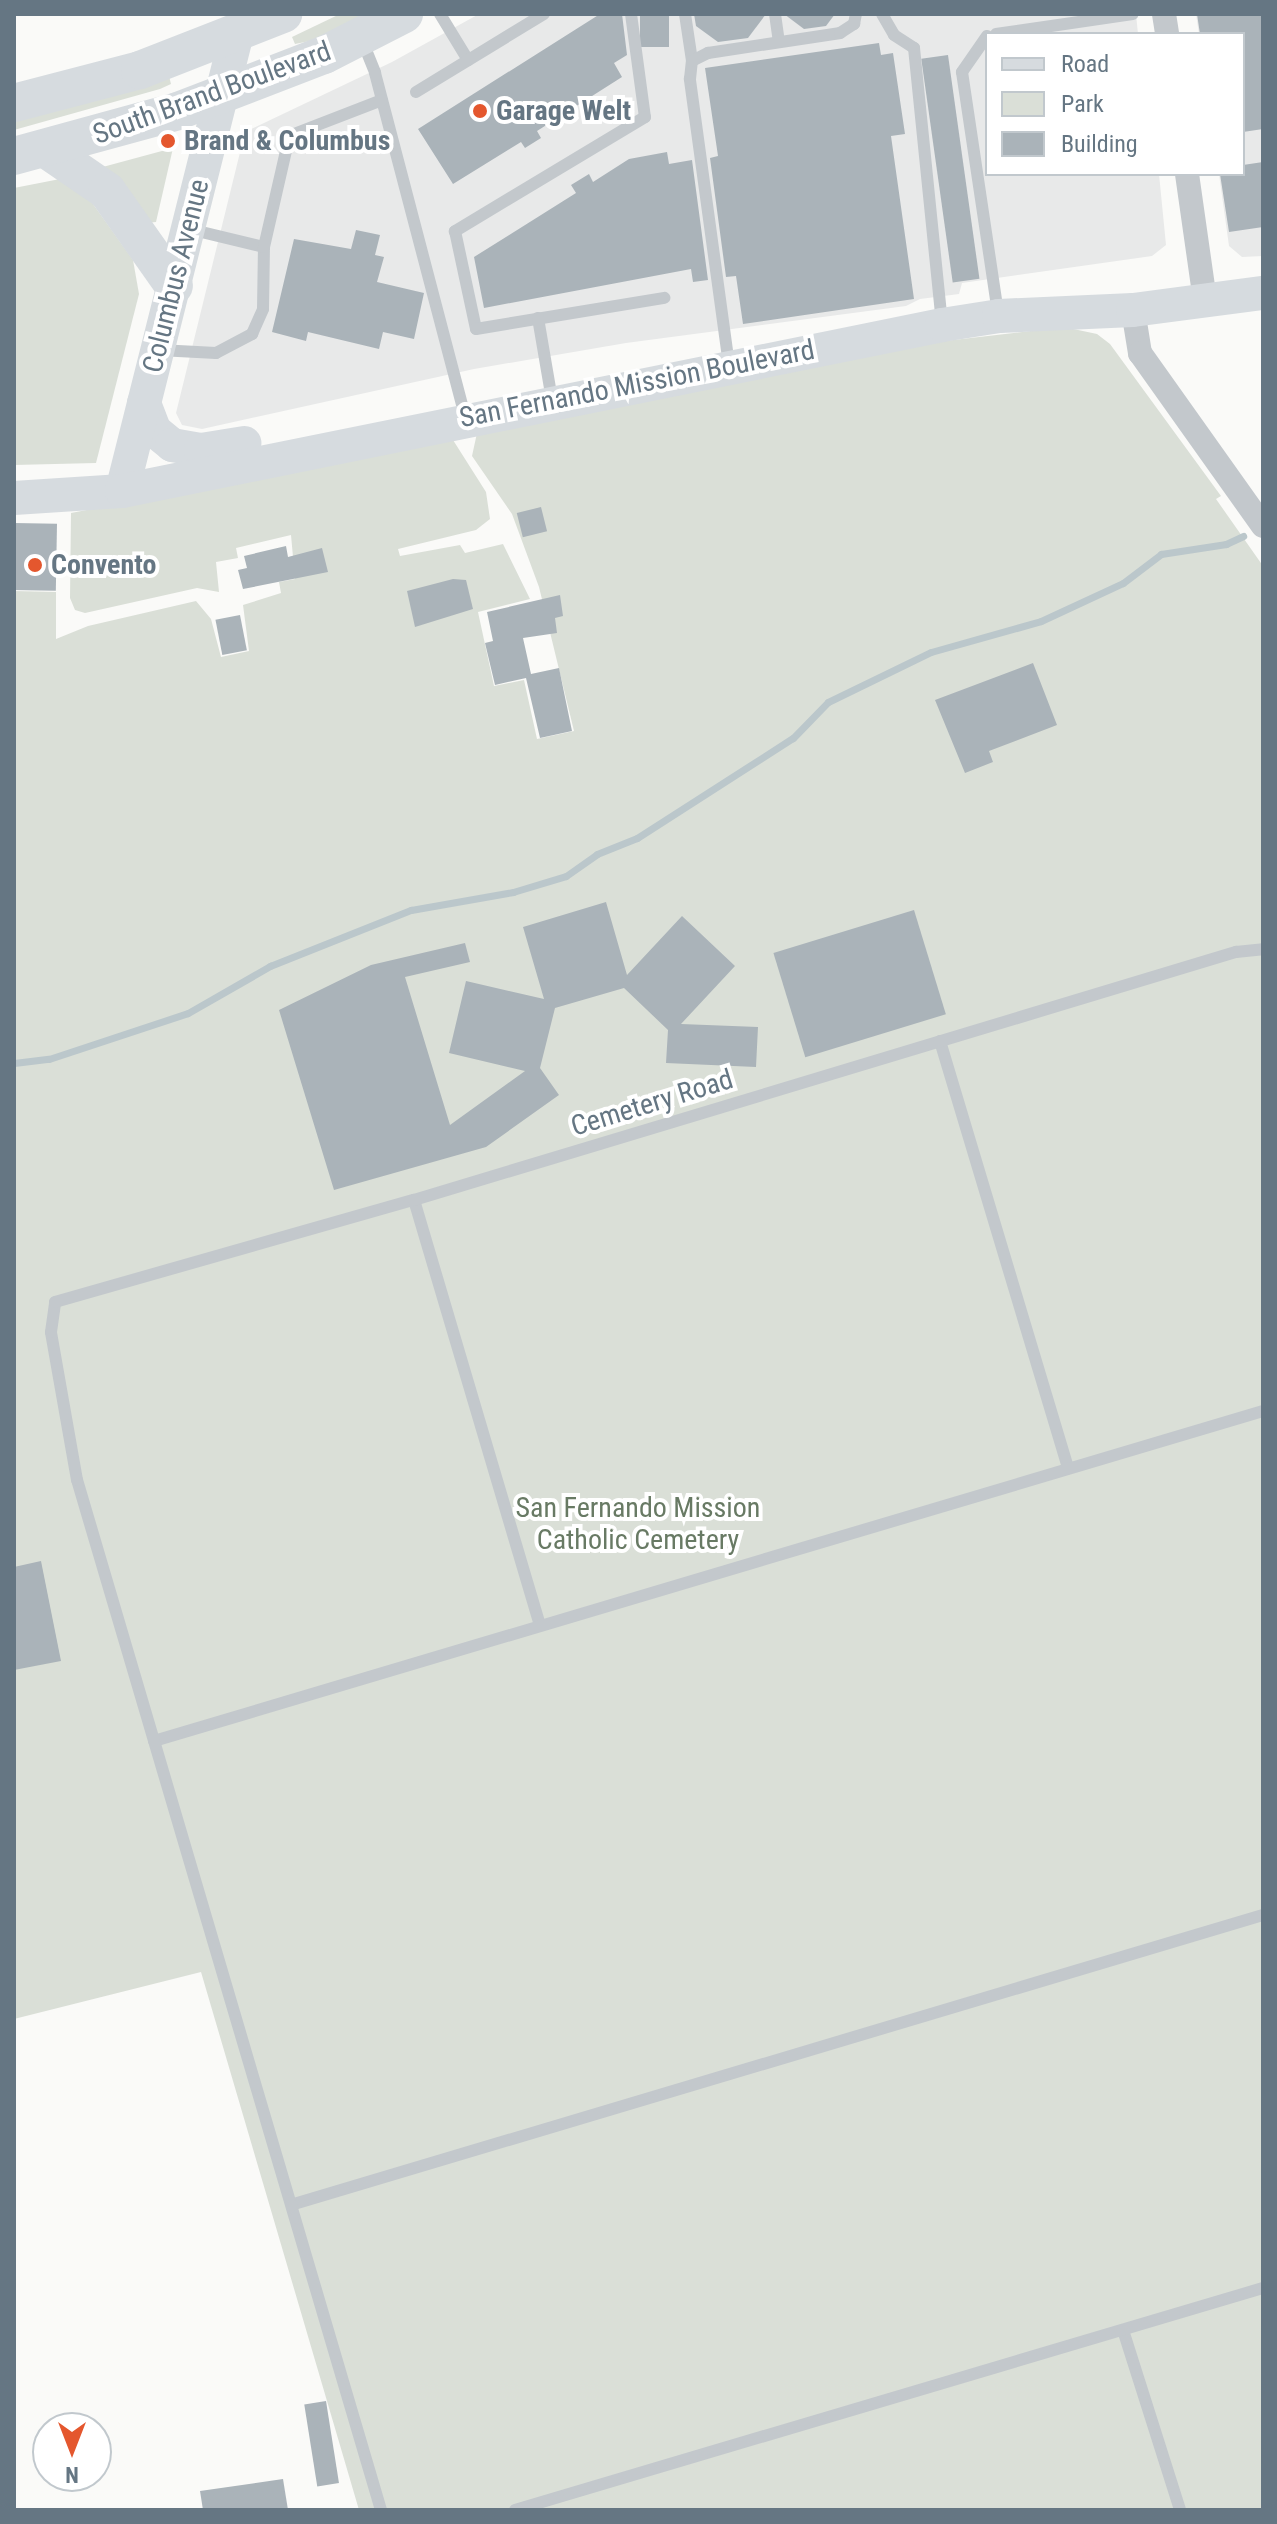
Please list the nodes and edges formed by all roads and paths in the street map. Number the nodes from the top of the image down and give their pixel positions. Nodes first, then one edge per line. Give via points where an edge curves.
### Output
1 (283, 14) edge
2 (404, 14) edge
3 (440, 14) edge
4 (544, 14) edge
5 (631, 14) edge
6 (685, 14) edge
7 (775, 14) edge
8 (856, 14) edge
9 (882, 14) edge
10 (1133, 14) edge
11 (240, 24) edge
12 (1010, 32) edge
13 (360, 37) junction
14 (985, 39) edge
15 (779, 42) junction
16 (468, 60) junction
17 (692, 61) junction
18 (416, 92) dead end
19 (222, 93) junction
20 (382, 100) junction
21 (14, 103) edge
22 (30, 153) edge
23 (1187, 176) edge
24 (188, 228) junction
25 (264, 247) junction
26 (174, 286) junction
27 (1263, 293) edge
28 (664, 298) dead end
29 (1205, 301) junction
30 (1133, 310) junction
31 (999, 316) junction
32 (538, 318) junction
33 (942, 325) junction
34 (157, 350) junction
35 (729, 366) junction
36 (552, 400) junction
37 (144, 403) junction
38 (466, 419) junction
39 (359, 441) junction
40 (122, 491) junction
41 (14, 498) edge
42 (1263, 526) edge
43 (1263, 949) edge
44 (940, 1041) junction
45 (414, 1200) junction
46 (1263, 1411) edge
47 (1068, 1468) junction
48 (540, 1625) junction
49 (154, 1741) junction
50 (1263, 1915) edge
51 (294, 2204) junction
52 (1263, 2288) edge
53 (1123, 2330) junction
54 (381, 2510) edge
55 (515, 2510) edge
56 (1180, 2510) edge

1 - 11 main road, South Brand Boulevard
2 - 13 main road, South Brand Boulevard
3 - 16 lane
4 - 16 lane
5 - 32 lane via 645,117 455,231 476,329
6 - 17 lane
7 - 15 lane
8 - 15 lane via 854,24 840,33
9 - 33 lane via 894,35 914,48
10 - 12 lane
11 - 19 main road, Columbus Avenue
11 - 21 main road, South Brand Boulevard via 140,70
13 - 19 main road, South Brand Boulevard
13 - 20 lane
14 - 31 lane via 962,72
15 - 17 lane via 708,53
16 - 18 lane
17 - 35 lane via 690,79
19 - 22 main road, South Brand Boulevard
19 - 24 main road, Columbus Avenue
20 - 25 lane via 294,134
20 - 38 lane
22 - 26 main road via 107,191
23 - 29 street
24 - 25 lane
24 - 26 main road, Columbus Avenue
25 - 34 lane via 267,286 252,334 216,353
26 - 34 main road, Columbus Avenue
27 - 29 main road, San Fernando Mission Boulevard
28 - 32 lane
29 - 30 main road, San Fernando Mission Boulevard
30 - 31 main road, San Fernando Mission Boulevard
30 - 42 street via 1140,353
31 - 33 main road, San Fernando Mission Boulevard
32 - 36 lane
33 - 35 main road, San Fernando Mission Boulevard
34 - 37 main road, Columbus Avenue
35 - 36 main road, San Fernando Mission Boulevard
36 - 38 main road, San Fernando Mission Boulevard
37 - 39 main road via 162,439 191,450 301,434
37 - 40 main road, Columbus Avenue
38 - 39 main road, San Fernando Mission Boulevard
39 - 40 main road, San Fernando Mission Boulevard
40 - 41 main road, San Fernando Mission Boulevard
43 - 44 lane, Cemetery Road
44 - 45 lane, Cemetery Road
44 - 47 lane
45 - 48 lane
45 - 49 lane, Cemetery Road via 55,1302 51,1332 77,1480
46 - 47 lane
47 - 48 lane
48 - 49 lane
49 - 51 lane
50 - 51 lane
51 - 54 lane
52 - 53 lane
53 - 55 lane
53 - 56 lane

